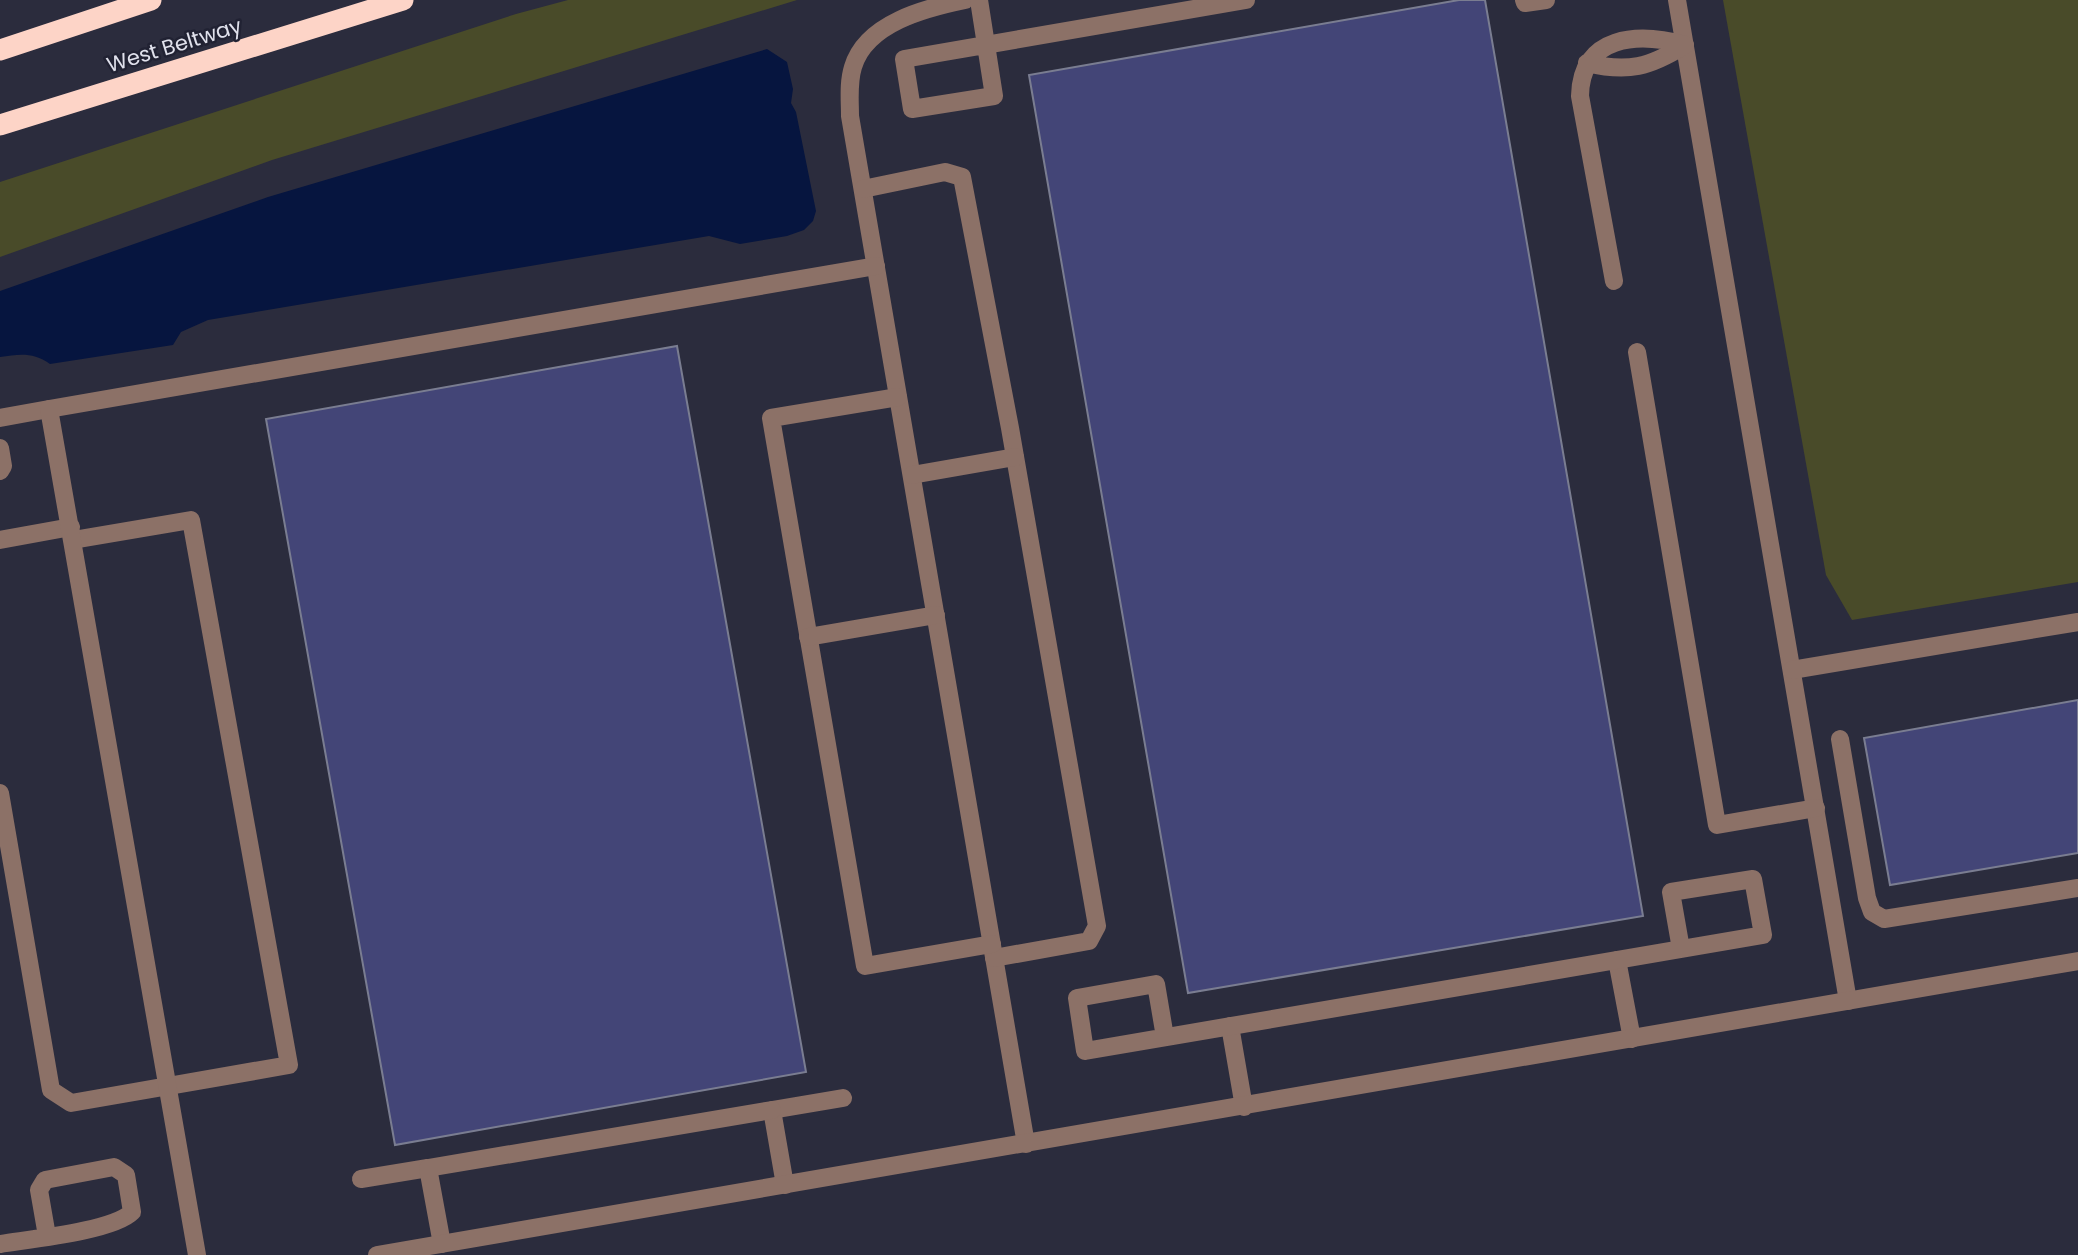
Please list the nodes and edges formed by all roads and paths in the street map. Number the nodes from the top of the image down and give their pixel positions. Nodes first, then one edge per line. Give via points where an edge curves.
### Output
1 (151, 0) edge
2 (403, 0) edge
3 (965, 0) edge
4 (979, 0) edge
5 (1246, 0) edge
6 (1524, 0) edge
7 (1546, 0) edge
8 (1677, 0) edge
9 (1685, 45) junction
10 (986, 46) junction
11 (0, 50) edge
12 (1587, 63) junction
13 (0, 125) edge
14 (863, 189) junction
15 (876, 266) junction
16 (1614, 281) dead end
17 (1637, 352) dead end
18 (898, 397) junction
19 (49, 409) junction
20 (0, 418) edge
21 (0, 449) edge
22 (1015, 457) junction
23 (0, 471) edge
24 (912, 475) junction
25 (72, 533) junction
26 (0, 541) edge
27 (936, 615) junction
28 (2078, 622) edge
29 (808, 636) junction
30 (1792, 670) junction
31 (1840, 739) dead end
32 (0, 793) edge
33 (1816, 808) junction
34 (2078, 888) edge
35 (1681, 949) junction
36 (993, 951) junction
37 (1617, 960) junction
38 (2078, 961) edge
39 (1848, 1001) junction
40 (1230, 1026) junction
41 (1165, 1037) junction
42 (1632, 1039) junction
43 (168, 1087) junction
44 (843, 1098) dead end
45 (1244, 1107) junction
46 (772, 1110) junction
47 (1026, 1144) junction
48 (428, 1168) junction
49 (361, 1179) dead end
50 (785, 1185) junction
51 (47, 1236) junction
52 (0, 1244) edge
53 (442, 1244) junction
54 (197, 1255) edge
55 (377, 1255) edge

1 - 11 highway
2 - 13 highway, West Beltway
3 - 14 lane via 915,13 887,27 867,44 853,65 850,116
4 - 10 lane
5 - 10 lane
6 - 7 lane
8 - 9 lane
9 - 12 lane via 1658,62 1637,66 1615,70
9 - 12 lane via 1654,36 1611,42
9 - 30 lane
10 - 10 lane via 994,96 912,109 904,59
12 - 16 lane via 1580,76 1580,96
14 - 15 lane
14 - 22 lane via 945,173 962,177
15 - 18 lane
15 - 19 lane
17 - 33 lane via 1717,825
18 - 24 lane
18 - 29 lane via 771,418
19 - 20 lane
19 - 25 lane
21 - 23 lane
22 - 24 lane
22 - 36 lane via 1097,926 1089,941
24 - 27 lane
25 - 26 lane
25 - 43 lane
25 - 43 lane via 191,520 289,1065
27 - 29 lane
27 - 36 lane
28 - 30 lane
29 - 36 lane via 865,966
30 - 33 lane
31 - 34 lane via 1872,912 1884,919
32 - 43 lane via 51,1090 71,1103
33 - 39 lane
35 - 35 lane via 1763,935 1753,879 1671,892
35 - 37 lane
36 - 47 lane
37 - 40 lane
37 - 42 lane
38 - 39 lane
39 - 42 lane
40 - 41 lane
40 - 45 lane
41 - 41 lane via 1156,984 1077,998 1085,1051
42 - 45 lane
43 - 54 lane
44 - 46 lane
45 - 47 lane
46 - 48 lane
46 - 50 lane
47 - 50 lane
48 - 49 lane
48 - 53 lane
50 - 53 lane
51 - 51 lane via 38,1190 45,1180 114,1167 125,1175 132,1212 122,1222
51 - 52 lane
53 - 55 lane

